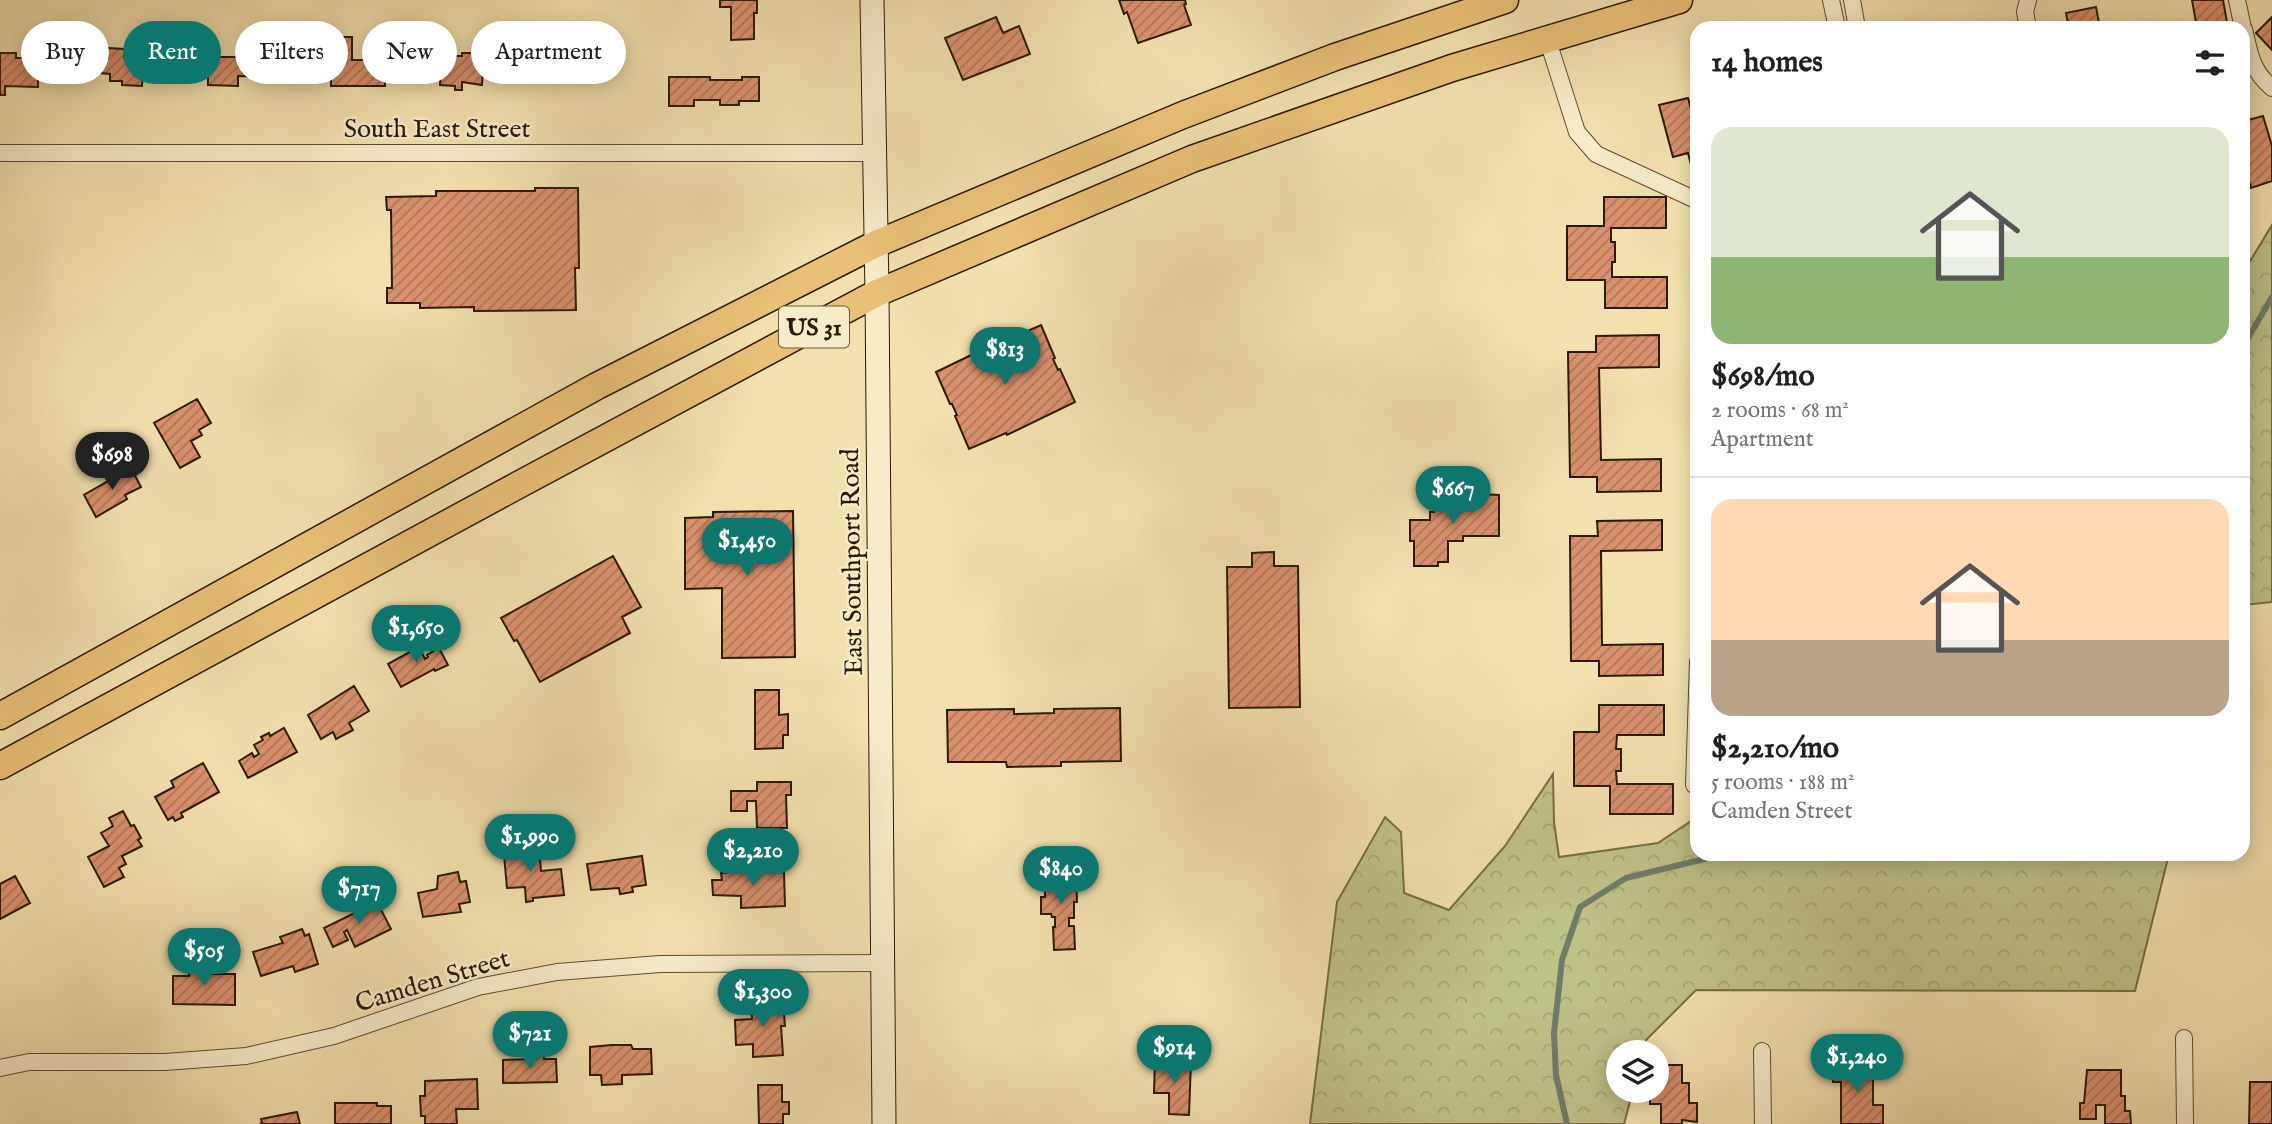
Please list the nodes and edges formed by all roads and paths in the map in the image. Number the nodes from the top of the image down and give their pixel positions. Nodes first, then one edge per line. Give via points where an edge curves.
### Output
1 (872, 0) edge
2 (1504, 0) edge
3 (1679, 0) edge
4 (1831, 0) edge
5 (1852, 0) edge
6 (2028, 0) edge
7 (2237, 0) edge
8 (1836, 21) edge
9 (1856, 21) edge
10 (2027, 21) edge
11 (2242, 21) edge
12 (1548, 38) junction
13 (2250, 54) edge
14 (2272, 88) edge
15 (0, 153) edge
16 (874, 153) junction
17 (1690, 197) edge
18 (876, 244) junction
19 (877, 293) junction
20 (0, 716) edge
21 (0, 766) edge
22 (883, 962) junction
23 (2184, 1038) dead end
24 (1762, 1051) dead end
25 (0, 1068) edge
26 (884, 1124) edge
27 (1763, 1124) edge
28 (2185, 1124) edge

1 - 16 main road, East Southport Road
2 - 18 main road, US 31 via 1195,110
3 - 12 main road, US 31
4 - 8 street
5 - 9 street
6 - 10 street
7 - 11 street
12 - 17 street via 1577,132 1596,154
12 - 19 main road, US 31 via 1192,159
13 - 14 street via 2258,76
15 - 16 street, South East Street
16 - 18 main road, East Southport Road
18 - 19 main road, East Southport Road
18 - 20 main road, US 31 via 597,386
19 - 21 main road, US 31
19 - 22 main road, East Southport Road
22 - 25 street, Camden Street via 660,964 558,971 478,987 334,1036 246,1056 165,1062 29,1062
22 - 26 main road, East Southport Road
23 - 28 street
24 - 27 street

